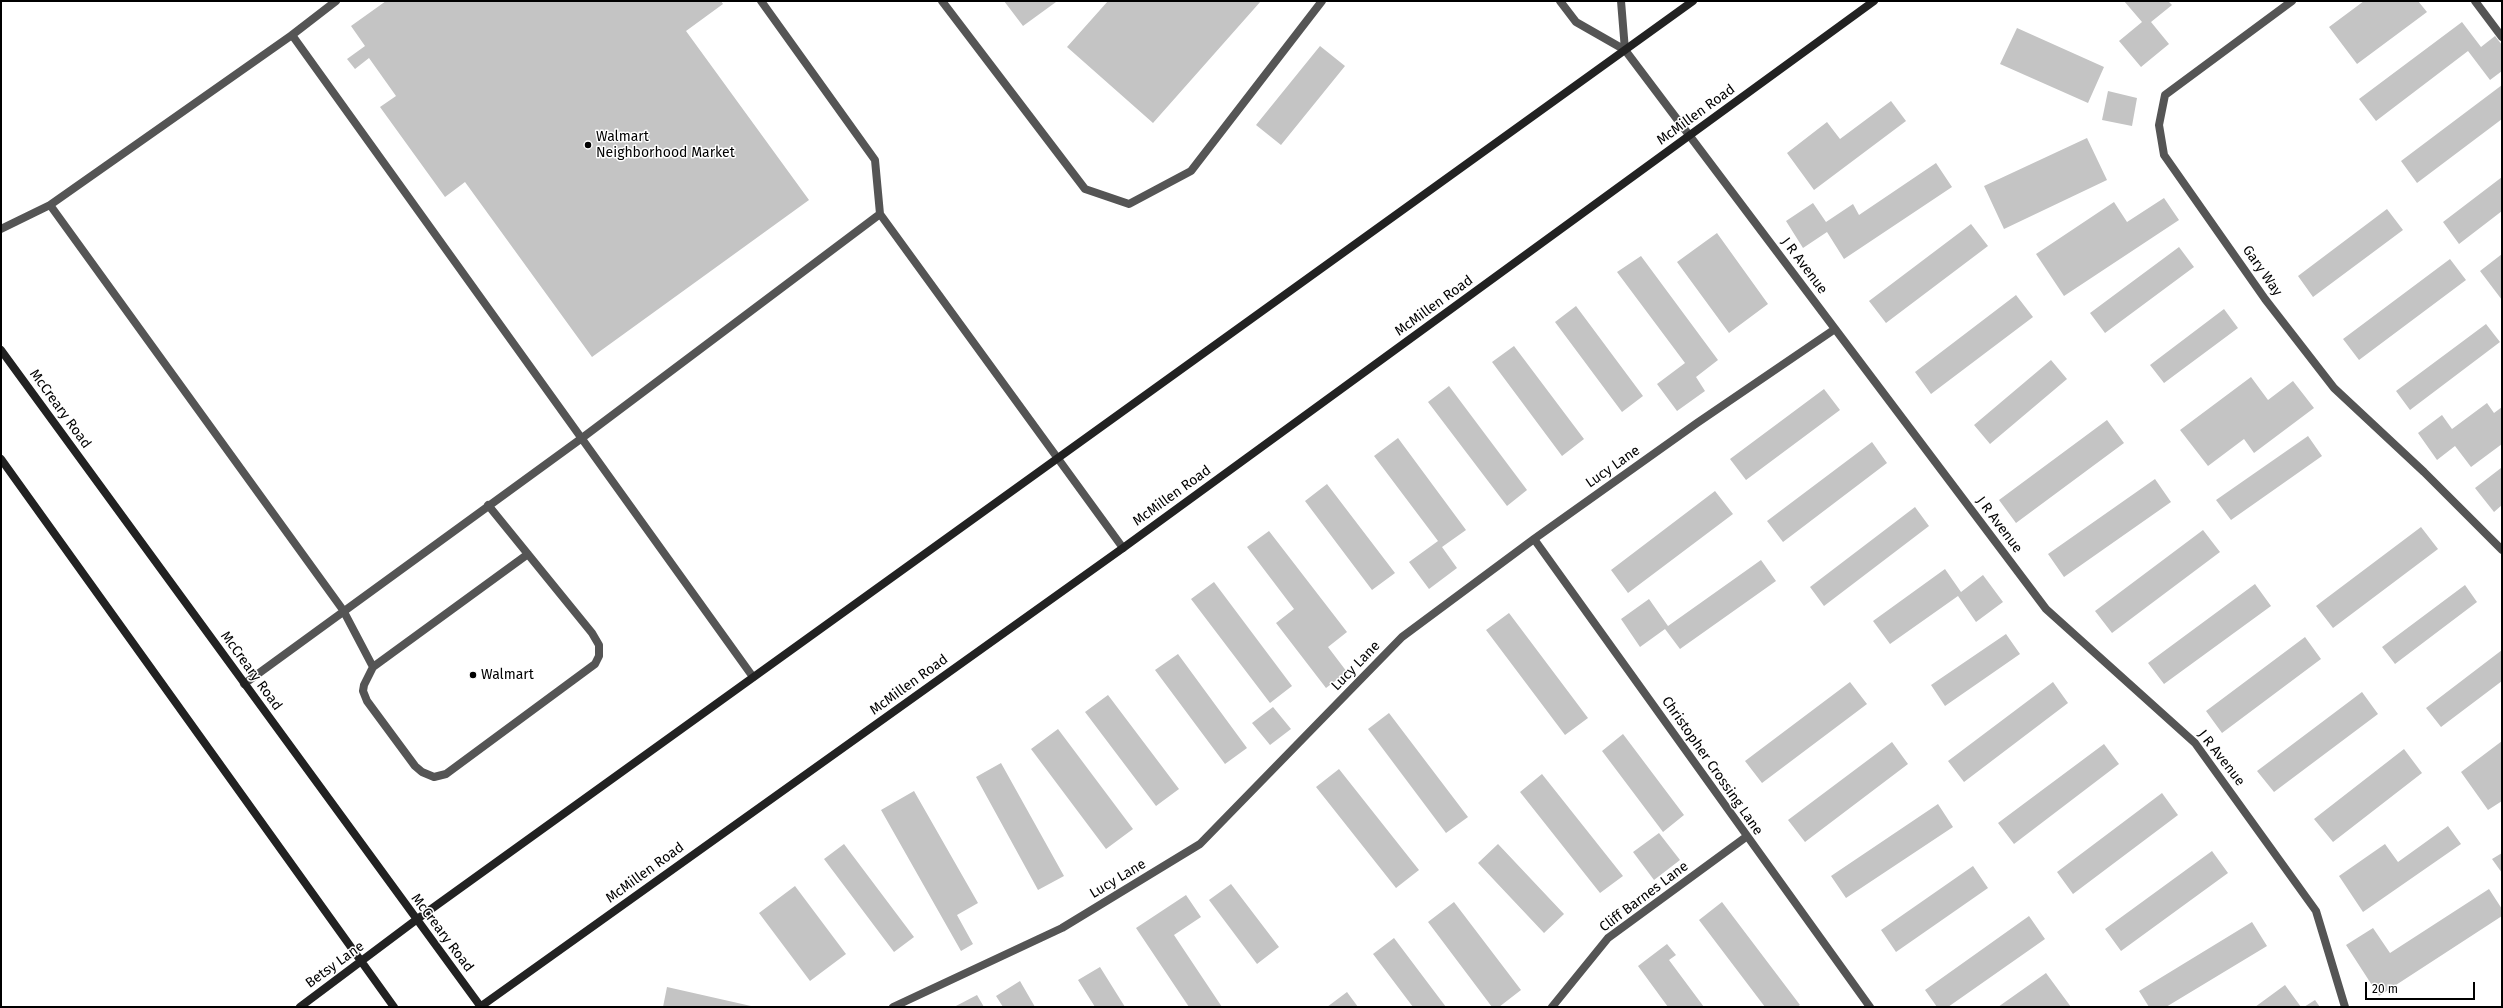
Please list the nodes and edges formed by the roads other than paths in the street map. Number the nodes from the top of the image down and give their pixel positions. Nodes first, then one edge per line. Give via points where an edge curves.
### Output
1 (336, 1) edge
2 (761, 1) edge
3 (942, 1) edge
4 (1322, 1) edge
5 (1560, 1) edge
6 (1621, 1) edge
7 (1693, 1) edge
8 (1874, 1) edge
9 (2292, 1) edge
10 (2476, 1) edge
11 (292, 35) junction
12 (2502, 37) edge
13 (1625, 50) junction
14 (1690, 136) junction
15 (50, 205) junction
16 (880, 214) junction
17 (1, 228) edge
18 (1835, 329) junction
19 (1, 350) edge
20 (582, 438) junction
21 (1058, 457) junction
22 (1, 459) edge
23 (488, 505) junction
24 (1534, 539) junction
25 (1123, 548) junction
26 (2502, 550) edge
27 (528, 554) junction
28 (343, 610) junction
29 (373, 667) junction
30 (753, 676) junction
31 (244, 684) junction
32 (1746, 837) junction
33 (416, 920) junction
34 (361, 962) junction
35 (300, 1007) edge
36 (394, 1007) edge
37 (481, 1007) edge
38 (893, 1007) edge
39 (1552, 1007) edge
40 (1870, 1007) edge
41 (2345, 1007) edge

1 - 11 street
2 - 16 street via 875,160
3 - 4 street via 1085,189 1129,204 1190,171
5 - 13 street via 1576,22
6 - 13 street
7 - 13 main road
8 - 14 main road, McMillen Road
9 - 26 street, Gary Way via 2165,95 2159,125 2164,155 2265,299 2334,388 2424,472
10 - 12 street
11 - 15 street
11 - 20 street
13 - 14 street, J R Avenue
13 - 21 main road
14 - 18 street, J R Avenue
14 - 25 main road, McMillen Road
15 - 17 street
15 - 28 street
16 - 20 street
16 - 21 street
18 - 24 street, Lucy Lane
18 - 41 street, J R Avenue via 2046,610 2195,743 2316,911
19 - 31 main road, McCreary Road
20 - 23 street
20 - 30 street
21 - 25 street
21 - 30 main road
22 - 34 main road
23 - 27 street
23 - 28 street
24 - 32 street, Christopher Crossing Lane
24 - 38 street, Lucy Lane via 1402,637 1200,844 1062,928
25 - 37 main road, McMillen Road
27 - 29 street
27 - 29 street via 592,633 599,645 599,656 595,664 446,774 434,777 415,766 367,701 363,691 364,685
28 - 29 street
28 - 31 street
30 - 33 main road
31 - 33 main road, McCreary Road
32 - 39 street, Cliff Barnes Lane via 1608,938
32 - 40 street, Christopher Crossing Lane
33 - 34 main road, Betsy Lane
33 - 37 main road, McCreary Road
34 - 35 main road, Betsy Lane
34 - 36 main road

